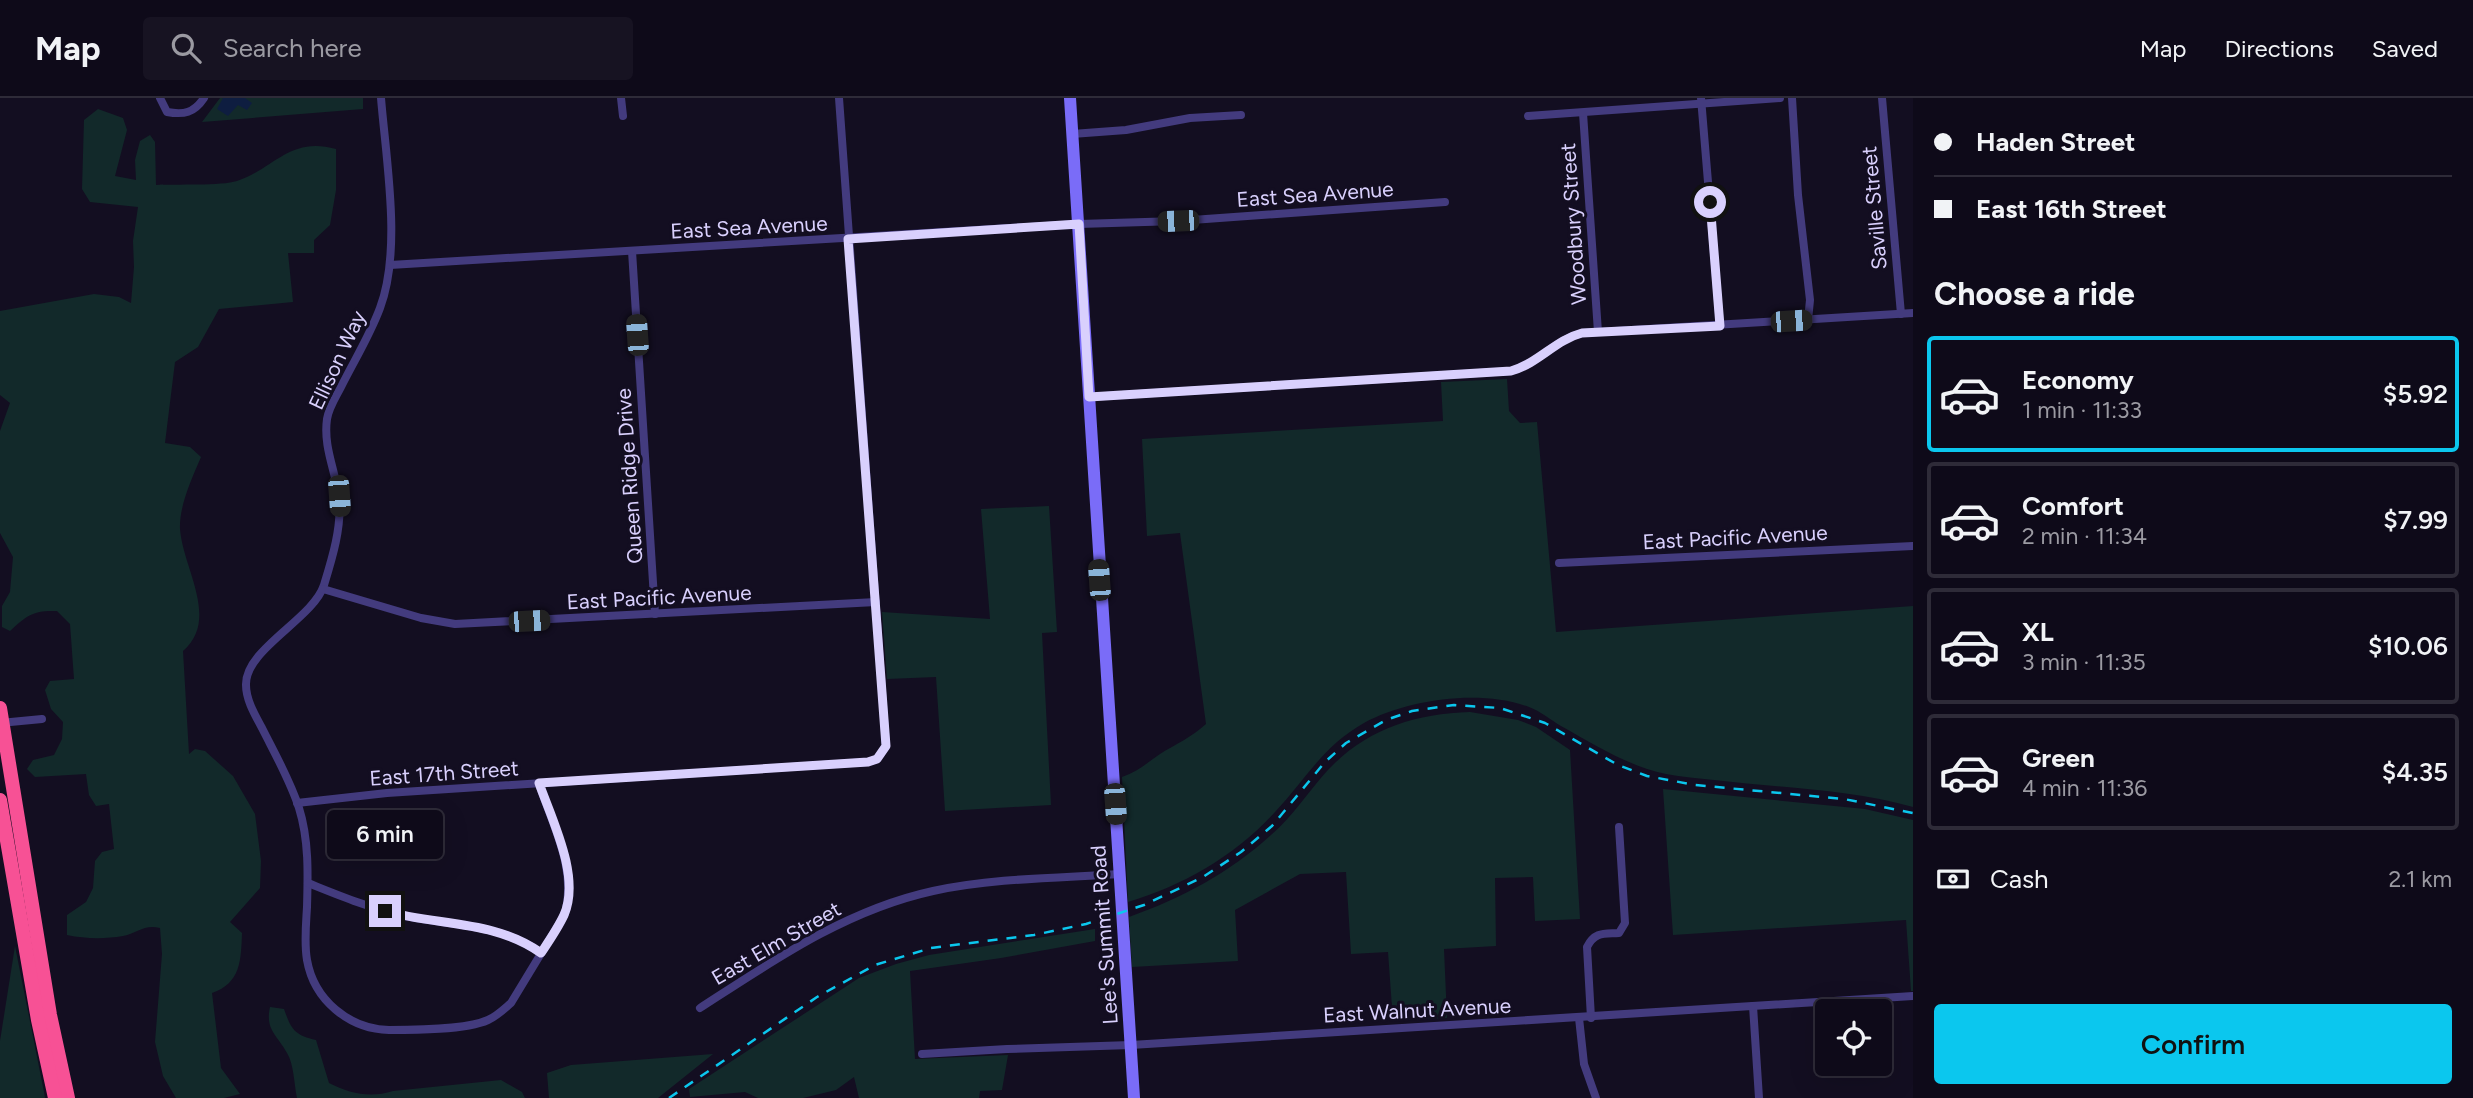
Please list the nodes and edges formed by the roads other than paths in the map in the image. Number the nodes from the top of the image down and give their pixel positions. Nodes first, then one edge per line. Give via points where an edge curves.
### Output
1 (160, 98) edge
2 (204, 98) edge
3 (381, 98) edge
4 (621, 98) edge
5 (839, 98) edge
6 (1070, 98) edge
7 (1780, 98) edge
8 (1792, 98) edge
9 (1882, 98) edge
10 (1701, 100) edge
11 (1583, 113) junction
12 (1241, 115) dead end
13 (623, 116) dead end
14 (1528, 116) dead end
15 (1072, 134) junction
16 (1445, 202) dead end
17 (1079, 224) junction
18 (848, 239) junction
19 (632, 251) junction
20 (390, 265) junction
21 (1913, 313) edge
22 (1901, 314) junction
23 (1808, 320) junction
24 (1720, 326) junction
25 (1598, 332) junction
26 (1089, 397) junction
27 (1913, 546) edge
28 (1559, 563) dead end
29 (323, 589) junction
30 (876, 602) junction
31 (655, 614) junction
32 (0, 708) edge
33 (43, 719) dead end
34 (1, 723) edge
35 (539, 783) junction
36 (0, 800) edge
37 (297, 803) junction
38 (1619, 827) dead end
39 (1120, 874) junction
40 (308, 883) junction
41 (541, 953) junction
42 (1913, 996) edge
43 (1753, 1006) junction
44 (700, 1008) dead end
45 (1591, 1017) junction
46 (1579, 1018) junction
47 (1132, 1045) junction
48 (922, 1054) dead end
49 (55, 1098) edge
50 (68, 1098) edge
51 (1134, 1098) edge
52 (1596, 1098) edge
53 (1759, 1098) edge

1 - 2 street via 167,112 178,114 192,111
3 - 20 street, Ellison Way
4 - 13 street
5 - 18 street
6 - 15 main road, Lee's Summit Road
7 - 10 street
8 - 23 street
9 - 22 street, Saville Street
10 - 11 street
10 - 24 street
11 - 14 street
11 - 25 street, Woodbury Street
12 - 15 street
15 - 17 main road, Lee's Summit Road
16 - 17 street, East Sea Avenue
17 - 18 street, East Sea Avenue
17 - 26 main road, Lee's Summit Road
18 - 19 street, East Sea Avenue
18 - 30 street
19 - 20 street, East Sea Avenue
19 - 31 street, Queen Ridge Drive
20 - 29 street, Ellison Way via 380,310 327,418 326,448 340,512
21 - 22 street
22 - 23 street
23 - 24 street
24 - 25 street
25 - 26 street via 1569,336 1535,362 1511,371
26 - 39 main road, Lee's Summit Road
27 - 28 street, East Pacific Avenue
29 - 31 street, East Pacific Avenue via 455,624
29 - 37 street, Ellison Way via 253,662 245,683 248,699
30 - 31 street, East Pacific Avenue
30 - 35 street, East 17th Street via 886,746 877,759
32 - 34 highway
33 - 34 street
34 - 50 highway
35 - 37 street, East 17th Street
35 - 41 street via 570,884 565,914
36 - 49 highway
37 - 40 street, Ellison Way via 306,842
38 - 45 street via 1625,923 1619,933 1597,934 1587,947
39 - 44 street, East Elm Street via 972,884 884,905 799,944
39 - 47 main road, Lee's Summit Road
40 - 41 street via 398,915 496,931
40 - 41 street, Ellison Way via 305,945 311,975 330,1007 347,1019 380,1030 467,1026 493,1017 511,1003
42 - 43 street, East Walnut Avenue
43 - 45 street, East Walnut Avenue
43 - 53 street
45 - 46 street, East Walnut Avenue
46 - 47 street, East Walnut Avenue
46 - 52 street via 1584,1064
47 - 48 street, East Walnut Avenue
47 - 51 main road, Lee's Summit Road

